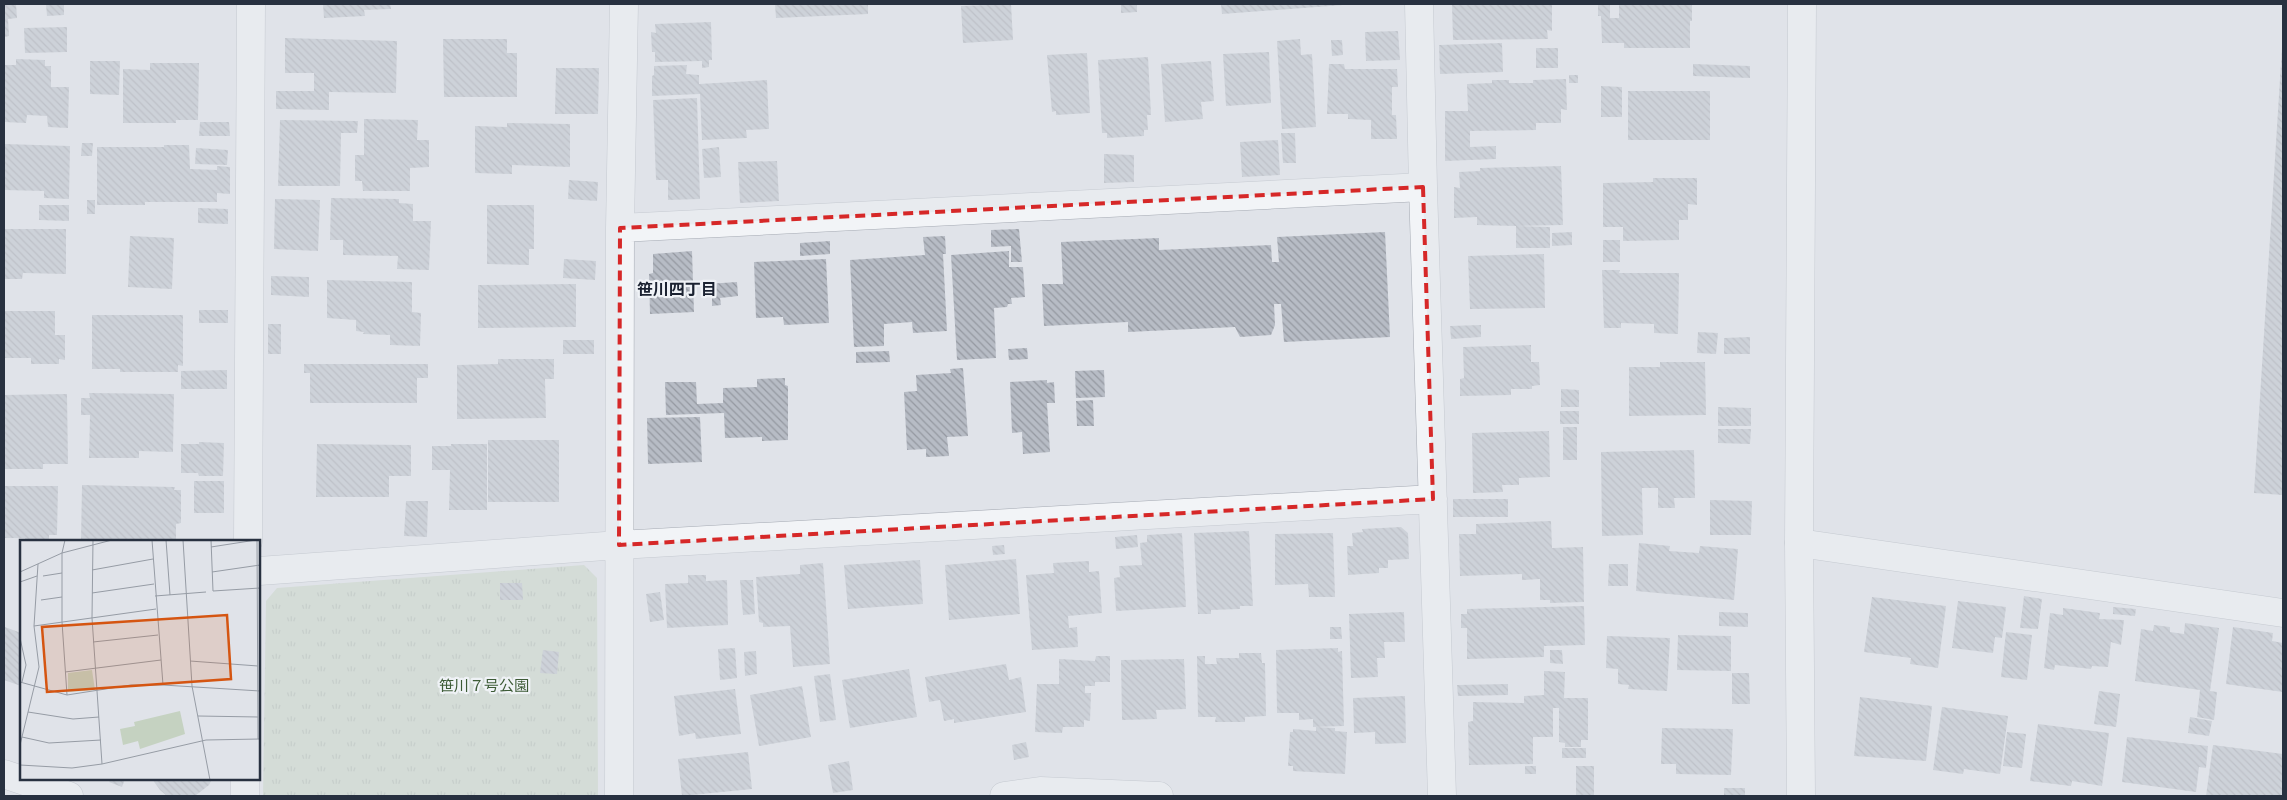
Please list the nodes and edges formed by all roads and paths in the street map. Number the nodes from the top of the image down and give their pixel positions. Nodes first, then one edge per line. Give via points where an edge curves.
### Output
1 (251, 4) edge
2 (624, 4) edge
3 (1419, 4) edge
4 (1802, 4) edge
5 (1423, 187) junction
6 (620, 228) junction
7 (1433, 499) junction
8 (248, 540) edge
9 (1799, 544) junction
10 (619, 545) junction
11 (260, 572) edge
12 (2283, 613) edge
13 (4, 774) edge
14 (20, 779) edge
15 (22, 780) edge
16 (245, 780) edge
17 (69, 796) edge
18 (245, 796) edge
19 (618, 796) edge
20 (1004, 796) edge
21 (1159, 796) edge
22 (1442, 796) edge
23 (1801, 796) edge

1 - 8 street
2 - 6 street
3 - 5 street
4 - 9 street
5 - 6 street
5 - 7 street
6 - 10 street
7 - 10 street
7 - 22 street
9 - 12 street
9 - 23 street
10 - 11 street
10 - 19 street
13 - 14 street
15 - 17 street
16 - 18 street
20 - 21 street via 1040,791

